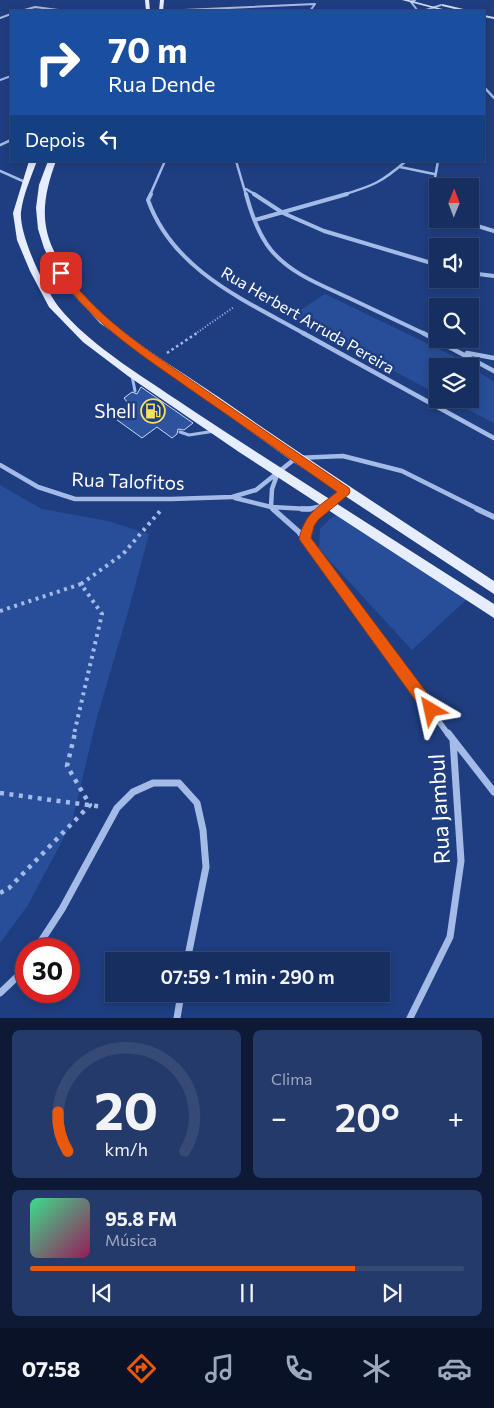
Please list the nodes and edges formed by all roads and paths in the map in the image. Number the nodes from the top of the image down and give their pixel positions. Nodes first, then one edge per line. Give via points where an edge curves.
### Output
1 (313, 0) edge
2 (404, 0) edge
3 (422, 0) edge
4 (413, 1) edge
5 (315, 4) junction
6 (441, 5) junction
7 (230, 7) junction
8 (200, 8) joint
9 (433, 8) junction
10 (24, 10) edge
11 (58, 10) edge
12 (174, 10) edge
13 (236, 10) edge
14 (311, 10) edge
15 (426, 10) edge
16 (443, 10) edge
17 (462, 10) edge
18 (485, 88) edge
19 (494, 98) edge
20 (33, 162) edge
21 (52, 162) edge
22 (165, 162) edge
23 (236, 162) edge
24 (405, 162) edge
25 (438, 162) edge
26 (400, 167) junction
27 (0, 171) edge
28 (434, 174) junction
29 (433, 178) edge
30 (25, 182) junction
31 (246, 189) junction
32 (283, 213) junction
33 (254, 220) junction
34 (479, 226) edge
35 (494, 231) edge
36 (429, 262) edge
37 (479, 274) edge
38 (494, 276) edge
39 (244, 300) junction
40 (465, 353) junction
41 (494, 358) edge
42 (156, 360) junction
43 (494, 371) edge
44 (132, 374) junction
45 (135, 391) dead end
46 (216, 431) junction
47 (180, 432) dead end
48 (494, 438) edge
49 (296, 458) junction
50 (0, 465) edge
51 (278, 472) junction
52 (345, 491) junction
53 (232, 497) junction
54 (171, 499) junction
55 (328, 505) junction
56 (271, 507) junction
57 (494, 517) edge
58 (305, 539) junction
59 (81, 584) junction
60 (494, 588) edge
61 (0, 611) edge
62 (494, 612) edge
63 (453, 740) junction
64 (494, 792) edge
65 (0, 793) edge
66 (90, 805) junction
67 (0, 893) edge
68 (43, 938) edge
69 (189, 952) edge
70 (15, 979) edge
71 (0, 993) edge
72 (179, 1002) edge
73 (176, 1018) edge
74 (410, 1018) edge

1 - 5 street
2 - 4 main road
3 - 6 main road
4 - 9 main road
5 - 7 street
5 - 14 street
6 - 9 street
6 - 17 main road
7 - 8 street
7 - 13 street
8 - 12 street
9 - 15 street
9 - 16 main road
10 - 11 street via 34,7
18 - 19 street
20 - 30 main road
21 - 42 main road via 43,180 39,213 43,235 54,262 77,295 103,321
22 - 39 street, Rua Herbert Arruda Pereira via 148,200 162,232 220,287
23 - 31 street
24 - 26 street
25 - 28 street
26 - 28 street
26 - 32 street via 368,188
27 - 30 street
28 - 29 street
30 - 44 main road via 17,212 21,240 54,307 88,340
31 - 32 street
31 - 33 street
32 - 33 street
32 - 36 street via 324,231
33 - 40 street via 270,249 287,267
34 - 35 street
37 - 38 street
39 - 42 path
39 - 48 street, Rua Herbert Arruda Pereira
40 - 41 street
40 - 43 street
42 - 49 main road
44 - 45 lane
44 - 46 main road
46 - 47 lane via 189,435
46 - 51 main road
49 - 51 street, Rua Talofitos
49 - 52 main road
49 - 57 street via 343,456 402,471
50 - 54 street, Rua Talofitos via 38,487 75,499
51 - 53 street, Rua Talofitos via 256,490
51 - 55 main road
51 - 56 street via 272,489
52 - 55 street
52 - 60 main road
53 - 54 street, Rua Talofitos
53 - 56 street, Rua Talofitos
54 - 59 path via 123,554
55 - 56 street via 308,509
55 - 58 street via 308,525
55 - 62 main road
56 - 58 street, Rua Talofitos
58 - 63 street, Rua Talofitos
59 - 61 path
59 - 66 path via 102,614 67,766
63 - 64 street, Rua Talofitos
63 - 74 street, Rua Jambul via 461,861 450,937
65 - 66 path
66 - 67 path via 9,888
68 - 69 street via 117,808 132,792 146,786 179,784 196,803 203,830 206,866
70 - 71 street
72 - 73 street

